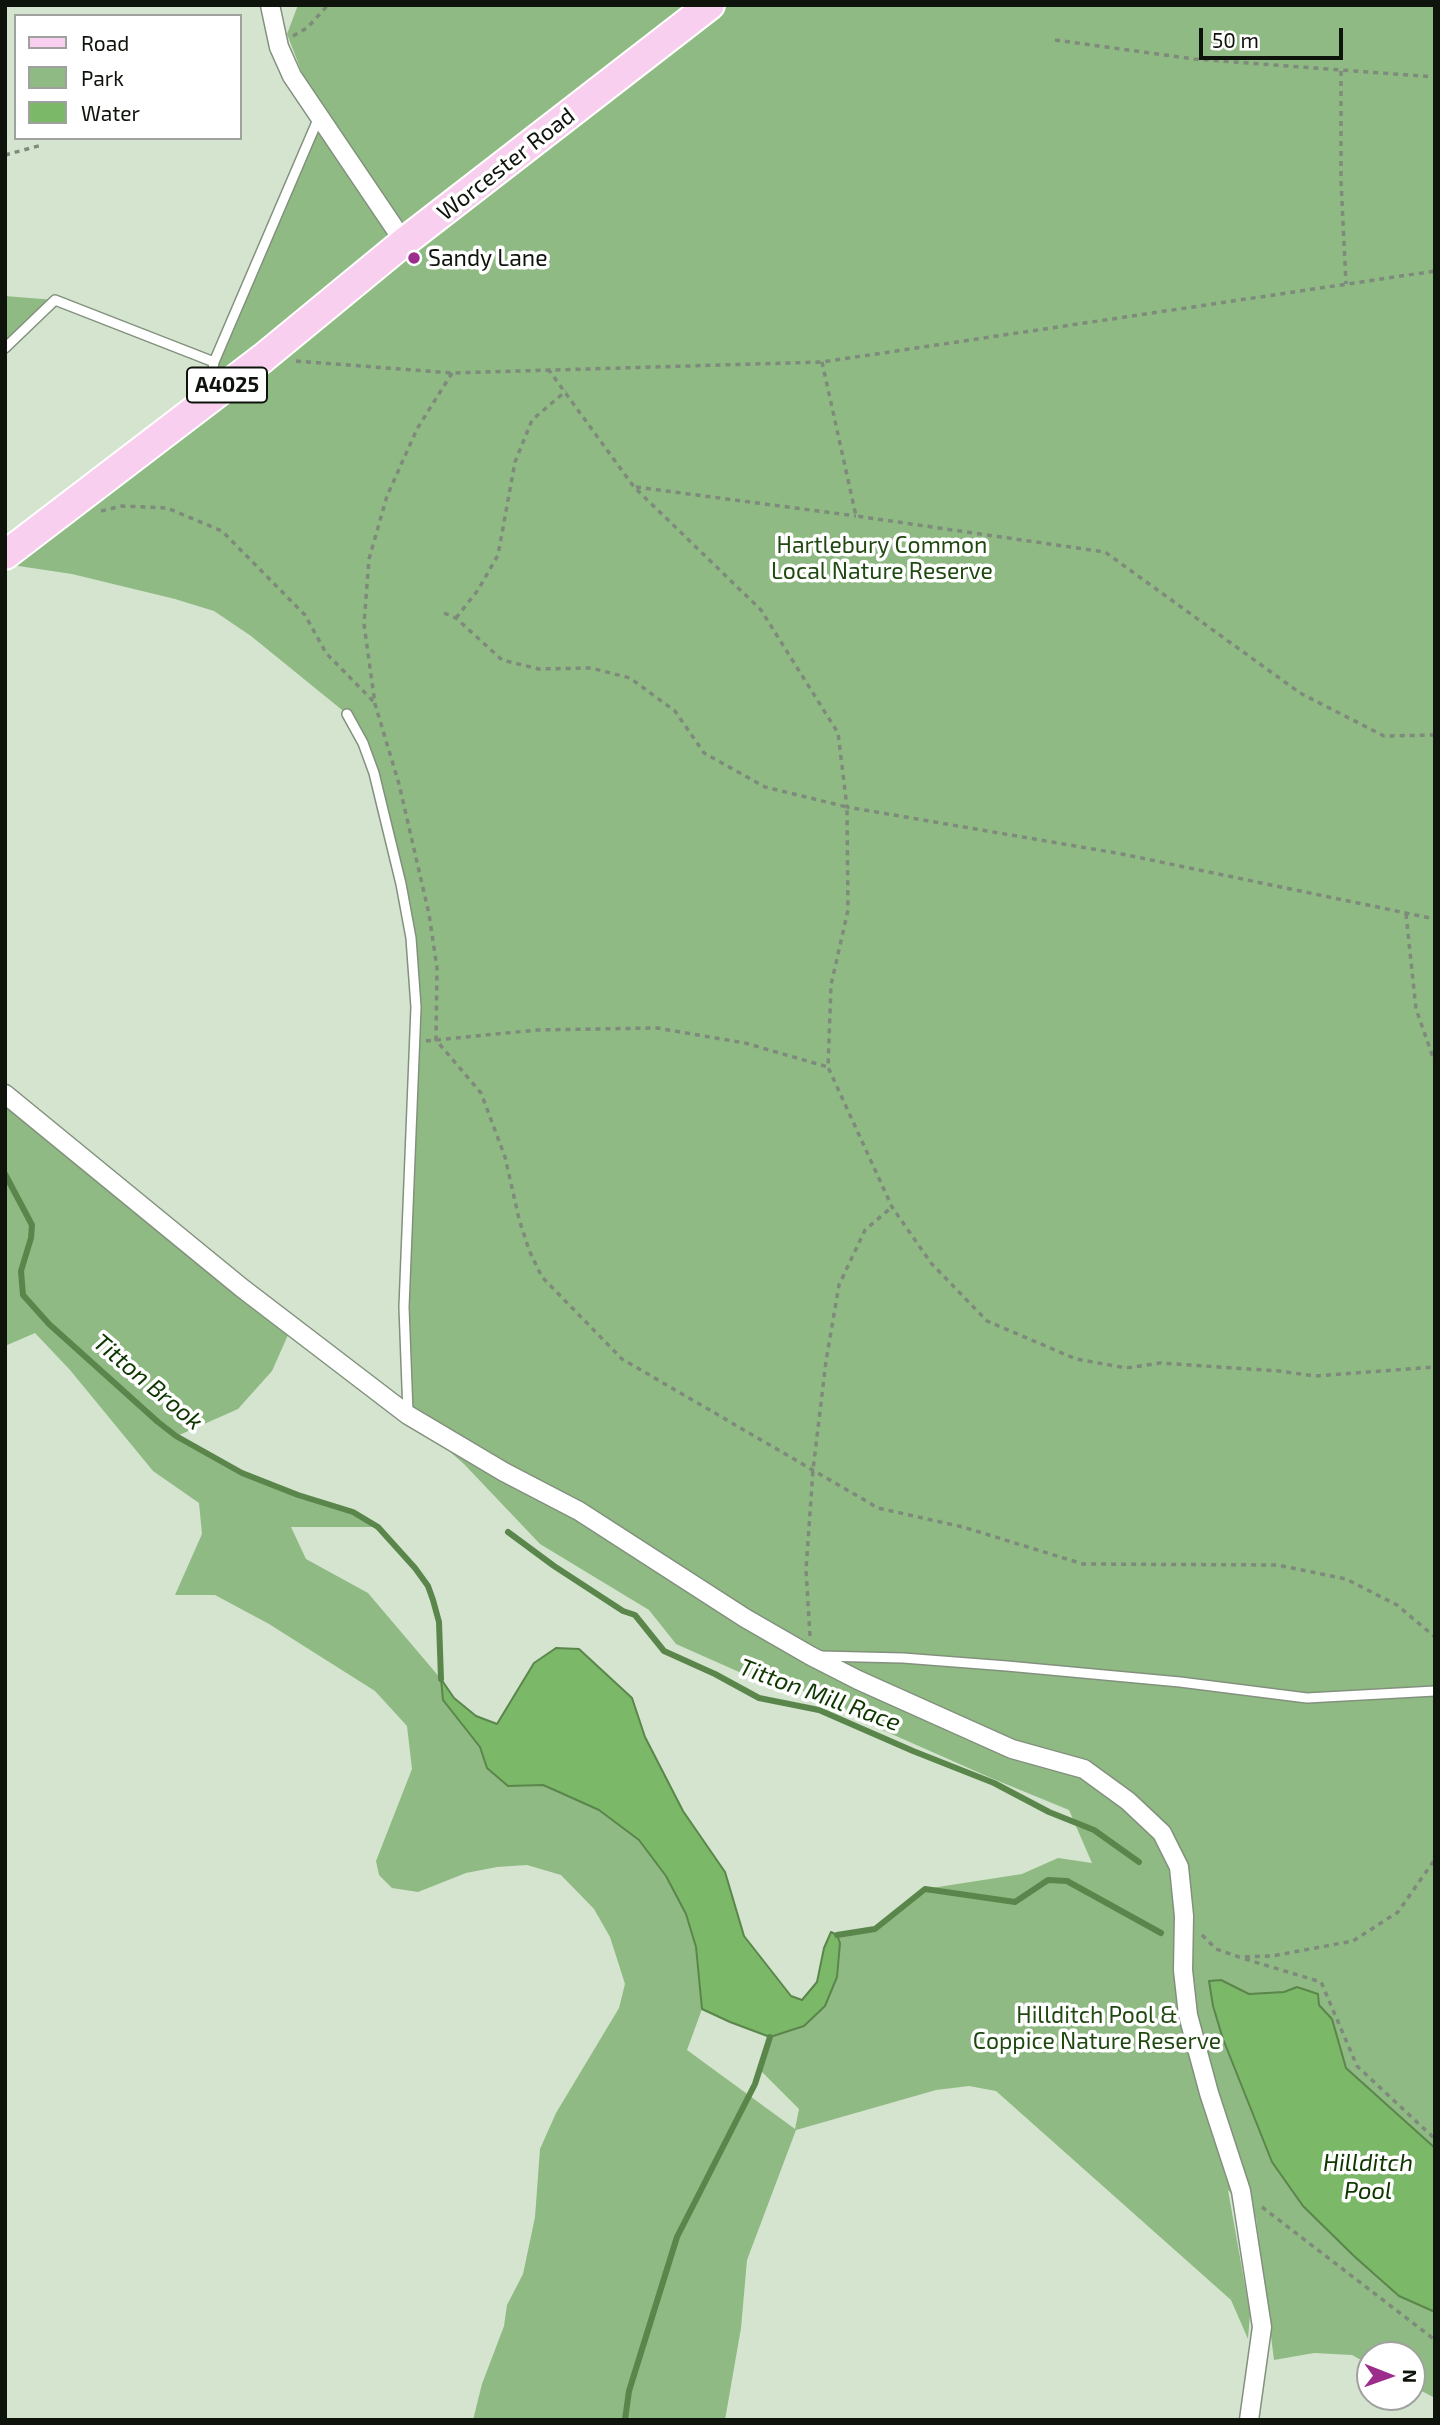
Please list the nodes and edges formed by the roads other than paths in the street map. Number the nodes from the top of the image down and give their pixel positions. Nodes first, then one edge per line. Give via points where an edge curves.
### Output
1 (270, 5) edge
2 (710, 5) edge
3 (319, 117) junction
4 (404, 242) junction
5 (5, 348) edge
6 (214, 362) junction
7 (209, 398) junction
8 (5, 555) edge
9 (347, 715) dead end
10 (5, 1094) edge
11 (408, 1415) junction
12 (811, 1656) junction
13 (1435, 1690) edge
14 (1249, 2420) edge

1 - 3 street via 279,47
2 - 4 main road, Worcester Road / A4025
3 - 4 street
3 - 6 lane
4 - 7 main road, Worcester Road / A4025
5 - 6 lane via 55,300
6 - 7 lane
7 - 8 main road, Worcester Road / A4025
9 - 11 lane via 374,773 411,939 416,1042 404,1307
10 - 11 street via 242,1288
11 - 12 street via 579,1511
12 - 13 lane via 1007,1666 1307,1698
12 - 14 street via 1012,1749 1084,1769 1162,1833 1179,1867 1188,2015 1241,2190 1262,2327

